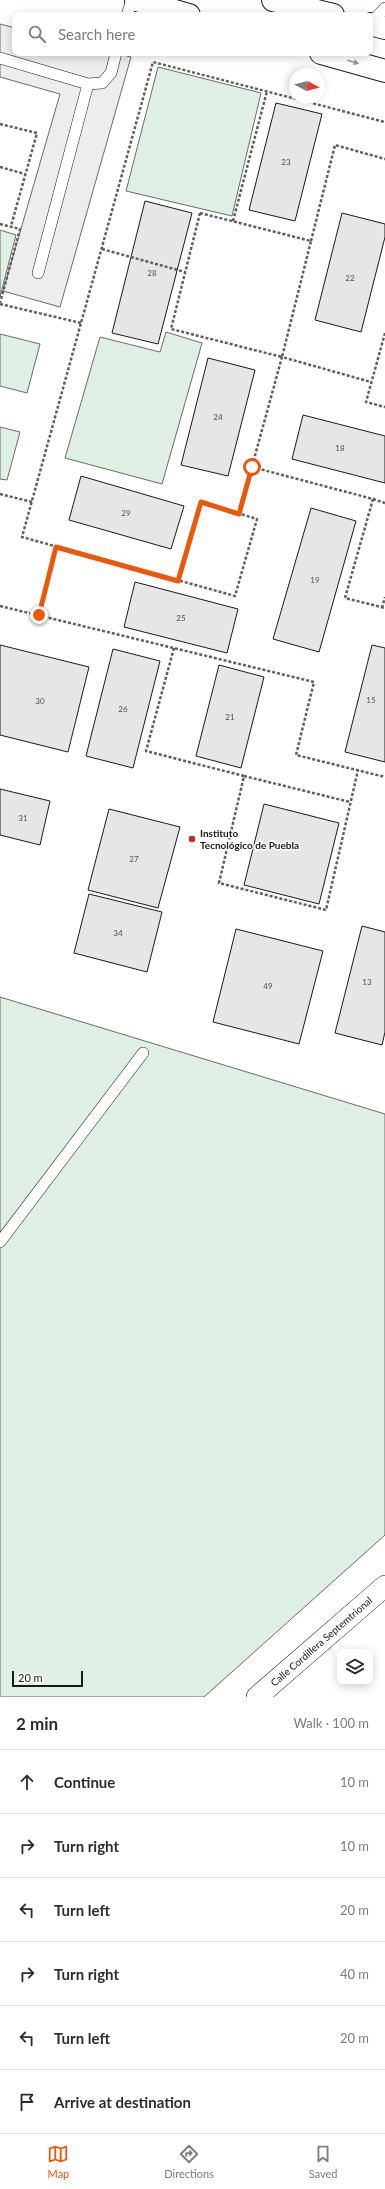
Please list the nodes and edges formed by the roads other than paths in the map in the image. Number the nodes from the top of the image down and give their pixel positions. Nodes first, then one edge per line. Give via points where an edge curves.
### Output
1 (132, 0) edge
2 (136, 0) edge
3 (273, 0) edge
4 (385, 8) edge
5 (128, 12) edge
6 (178, 12) edge
7 (321, 12) edge
8 (373, 21) edge
9 (373, 25) edge
10 (385, 28) edge
11 (115, 56) edge
12 (332, 56) edge
13 (0, 58) edge
14 (385, 71) edge
15 (88, 84) junction
16 (38, 273) dead end
17 (143, 1053) dead end
18 (0, 1242) edge
19 (385, 1586) edge
20 (257, 1697) edge

1 - 5 lane
2 - 6 street
3 - 7 street
4 - 8 lane
9 - 10 street
11 - 15 lane via 111,73 102,83
12 -> 14 street
13 - 15 lane
15 - 16 lane
17 - 18 lane
19 - 20 street, Calle Cordillera Septemtrional

